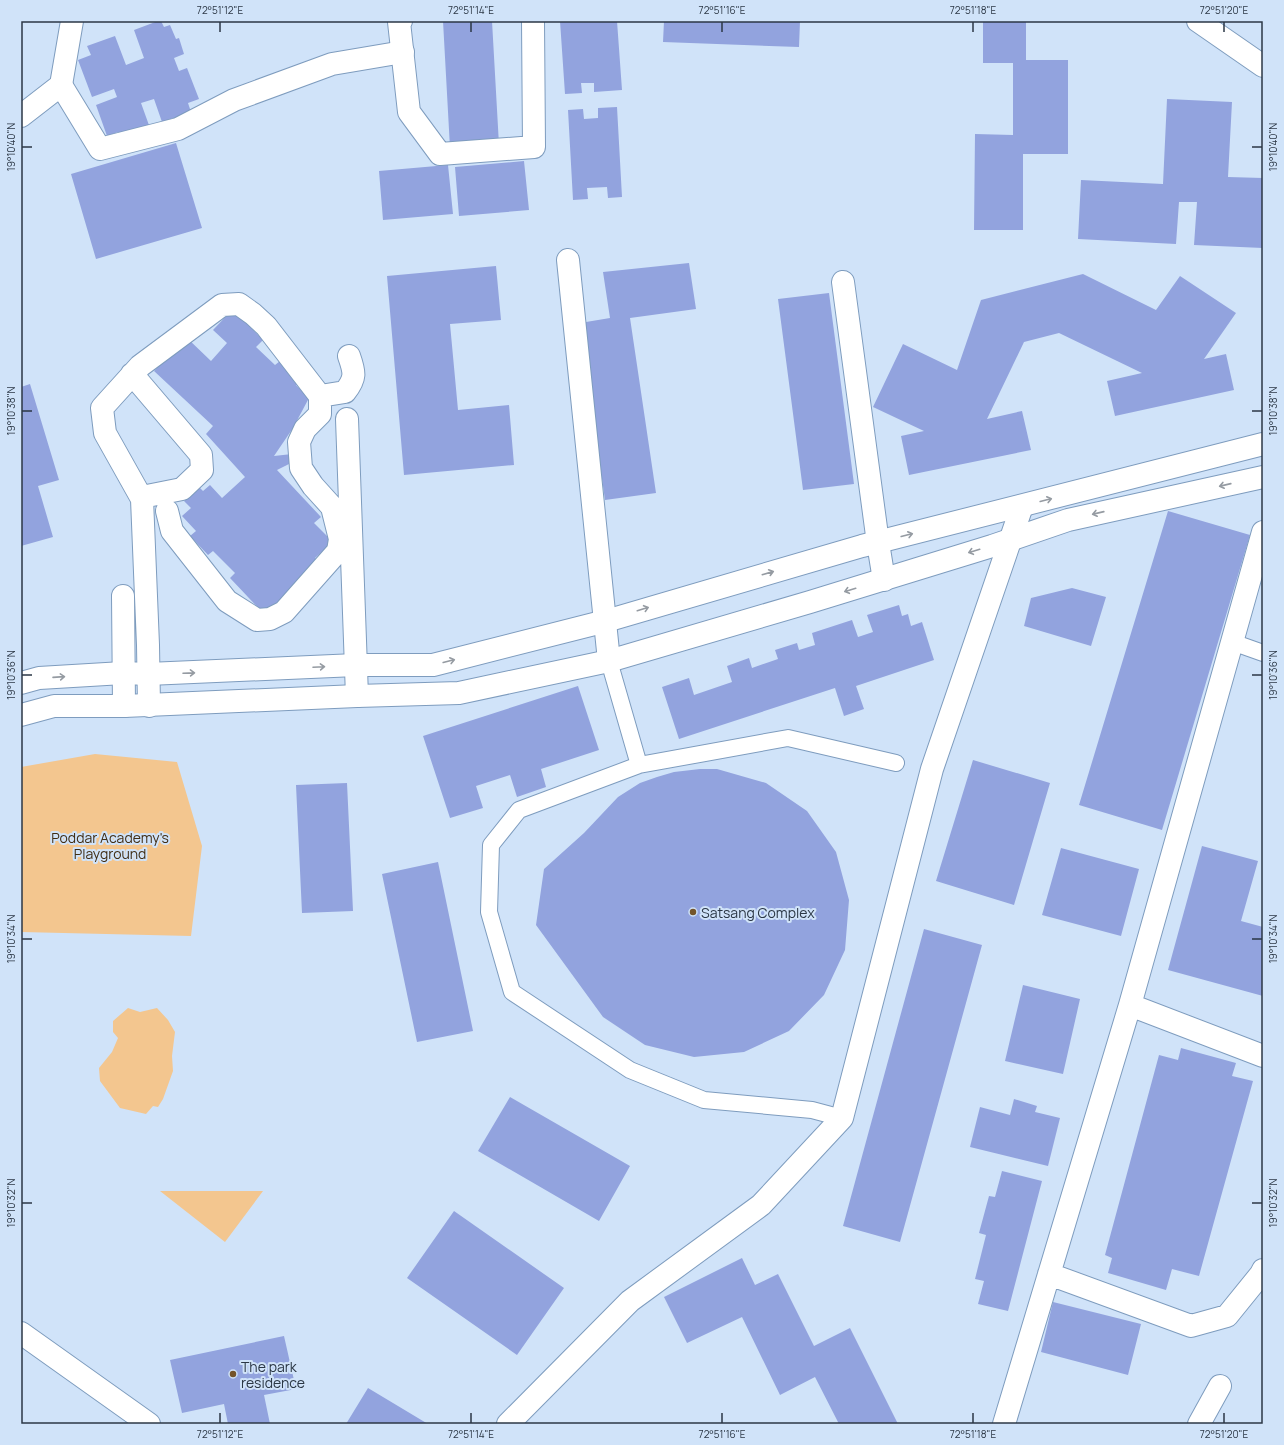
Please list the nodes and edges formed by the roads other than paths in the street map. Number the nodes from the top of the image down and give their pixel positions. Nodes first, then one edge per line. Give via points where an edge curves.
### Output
1 (72, 21) edge
2 (401, 21) edge
3 (532, 21) edge
4 (1198, 21) edge
5 (403, 52) junction
6 (1263, 66) edge
7 (61, 85) junction
8 (21, 116) edge
9 (568, 260) dead end
10 (843, 282) dead end
11 (349, 356) dead end
12 (132, 374) junction
13 (320, 396) junction
14 (347, 418) dead end
15 (1263, 444) edge
16 (1263, 477) edge
17 (142, 497) junction
18 (1022, 506) junction
19 (167, 511) dead end
20 (1263, 532) edge
21 (1011, 540) junction
22 (878, 543) junction
23 (884, 580) junction
24 (123, 596) dead end
25 (606, 621) junction
26 (1232, 642) junction
27 (1263, 653) edge
28 (609, 661) junction
29 (356, 665) junction
30 (123, 673) junction
31 (148, 674) junction
32 (21, 683) edge
33 (357, 696) junction
34 (124, 706) junction
35 (149, 706) junction
36 (21, 715) edge
37 (896, 763) dead end
38 (639, 765) junction
39 (1130, 1005) junction
40 (1263, 1056) edge
41 (842, 1118) junction
42 (1263, 1270) edge
43 (1049, 1274) junction
44 (21, 1333) edge
45 (1220, 1386) dead end
46 (149, 1424) edge
47 (508, 1424) edge
48 (1004, 1424) edge
49 (1199, 1424) edge

1 - 7 street
2 - 5 street via 399,22
3 - 5 street via 534,147 440,154 409,112
4 - 6 street
5 - 7 street via 332,64 234,100 178,129 100,149
7 - 8 street
9 - 25 street
10 - 22 street
11 - 13 street via 355,372 351,384 345,392
12 - 13 street via 222,305 239,304 266,326
12 - 17 street via 102,408 104,433
12 - 17 street via 201,455 202,463 202,470 182,489
13 - 19 street via 320,414 305,428 299,442 301,468 332,507 340,539 338,551 284,612 270,619 257,620 227,600 172,531
14 - 29 street
18 -> 15 street
16 -> 21 street via 1068,520
17 - 31 street
18 - 21 street
22 -> 18 street
20 - 26 street
21 -> 23 street
21 - 41 street via 932,769
22 - 23 street
25 -> 22 street
23 -> 28 street
24 - 30 street
25 - 28 street
29 -> 25 street via 433,665
26 - 27 lane
26 - 39 street
28 - 33 street via 459,693
28 - 38 lane
31 -> 29 street
29 - 33 street
30 - 31 street
32 -> 30 street via 39,678
30 - 34 street
31 - 35 street
33 - 35 street
34 - 35 street
34 - 36 street via 54,706
37 - 38 lane via 788,738
38 - 41 lane via 519,810 491,845 489,912 512,992 630,1070 704,1100 812,1110
39 - 40 street
39 - 43 street
41 - 47 street via 761,1205 630,1301
42 - 43 street via 1227,1316 1191,1326
43 - 48 street
44 - 46 street
45 - 49 street

